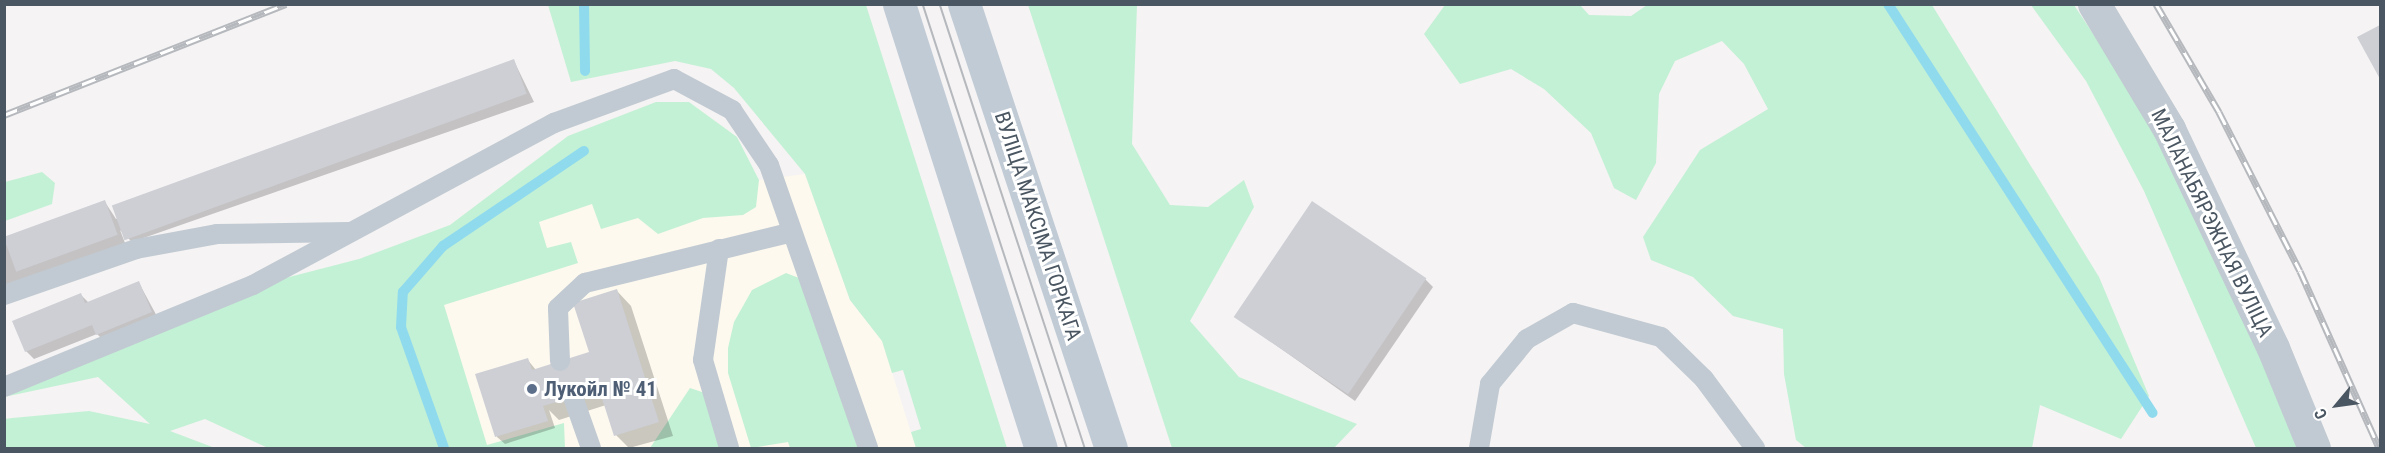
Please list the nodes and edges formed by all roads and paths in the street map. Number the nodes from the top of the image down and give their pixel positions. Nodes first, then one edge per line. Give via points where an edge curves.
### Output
1 (899, 4) edge
2 (964, 4) edge
3 (2094, 4) edge
4 (352, 232) junction
5 (792, 232) junction
6 (719, 249) junction
7 (4, 295) edge
8 (560, 361) dead end
9 (4, 387) edge
10 (573, 397) dead end
11 (1746, 445) edge
12 (591, 448) edge
13 (729, 448) edge
14 (868, 448) edge
15 (1041, 448) edge
16 (1111, 448) edge
17 (1479, 448) edge
18 (2314, 448) edge

1 - 15 main road
2 - 16 main road, ВУЛІЦА МАКСІМА ГОРКАГА
3 - 18 street, МАЛАНАБЯРЭЖНАЯ ВУЛІЦА via 2169,129 2273,348
4 - 5 lane via 554,123 674,79 732,110 770,165
4 - 7 lane via 194,238 136,249
4 - 9 lane via 253,285
5 - 6 lane
5 - 14 lane
6 - 8 lane via 585,283 558,309
6 - 13 lane via 703,360
10 - 12 lane
11 - 17 lane via 1728,408 1661,337 1574,313 1527,339 1490,384

